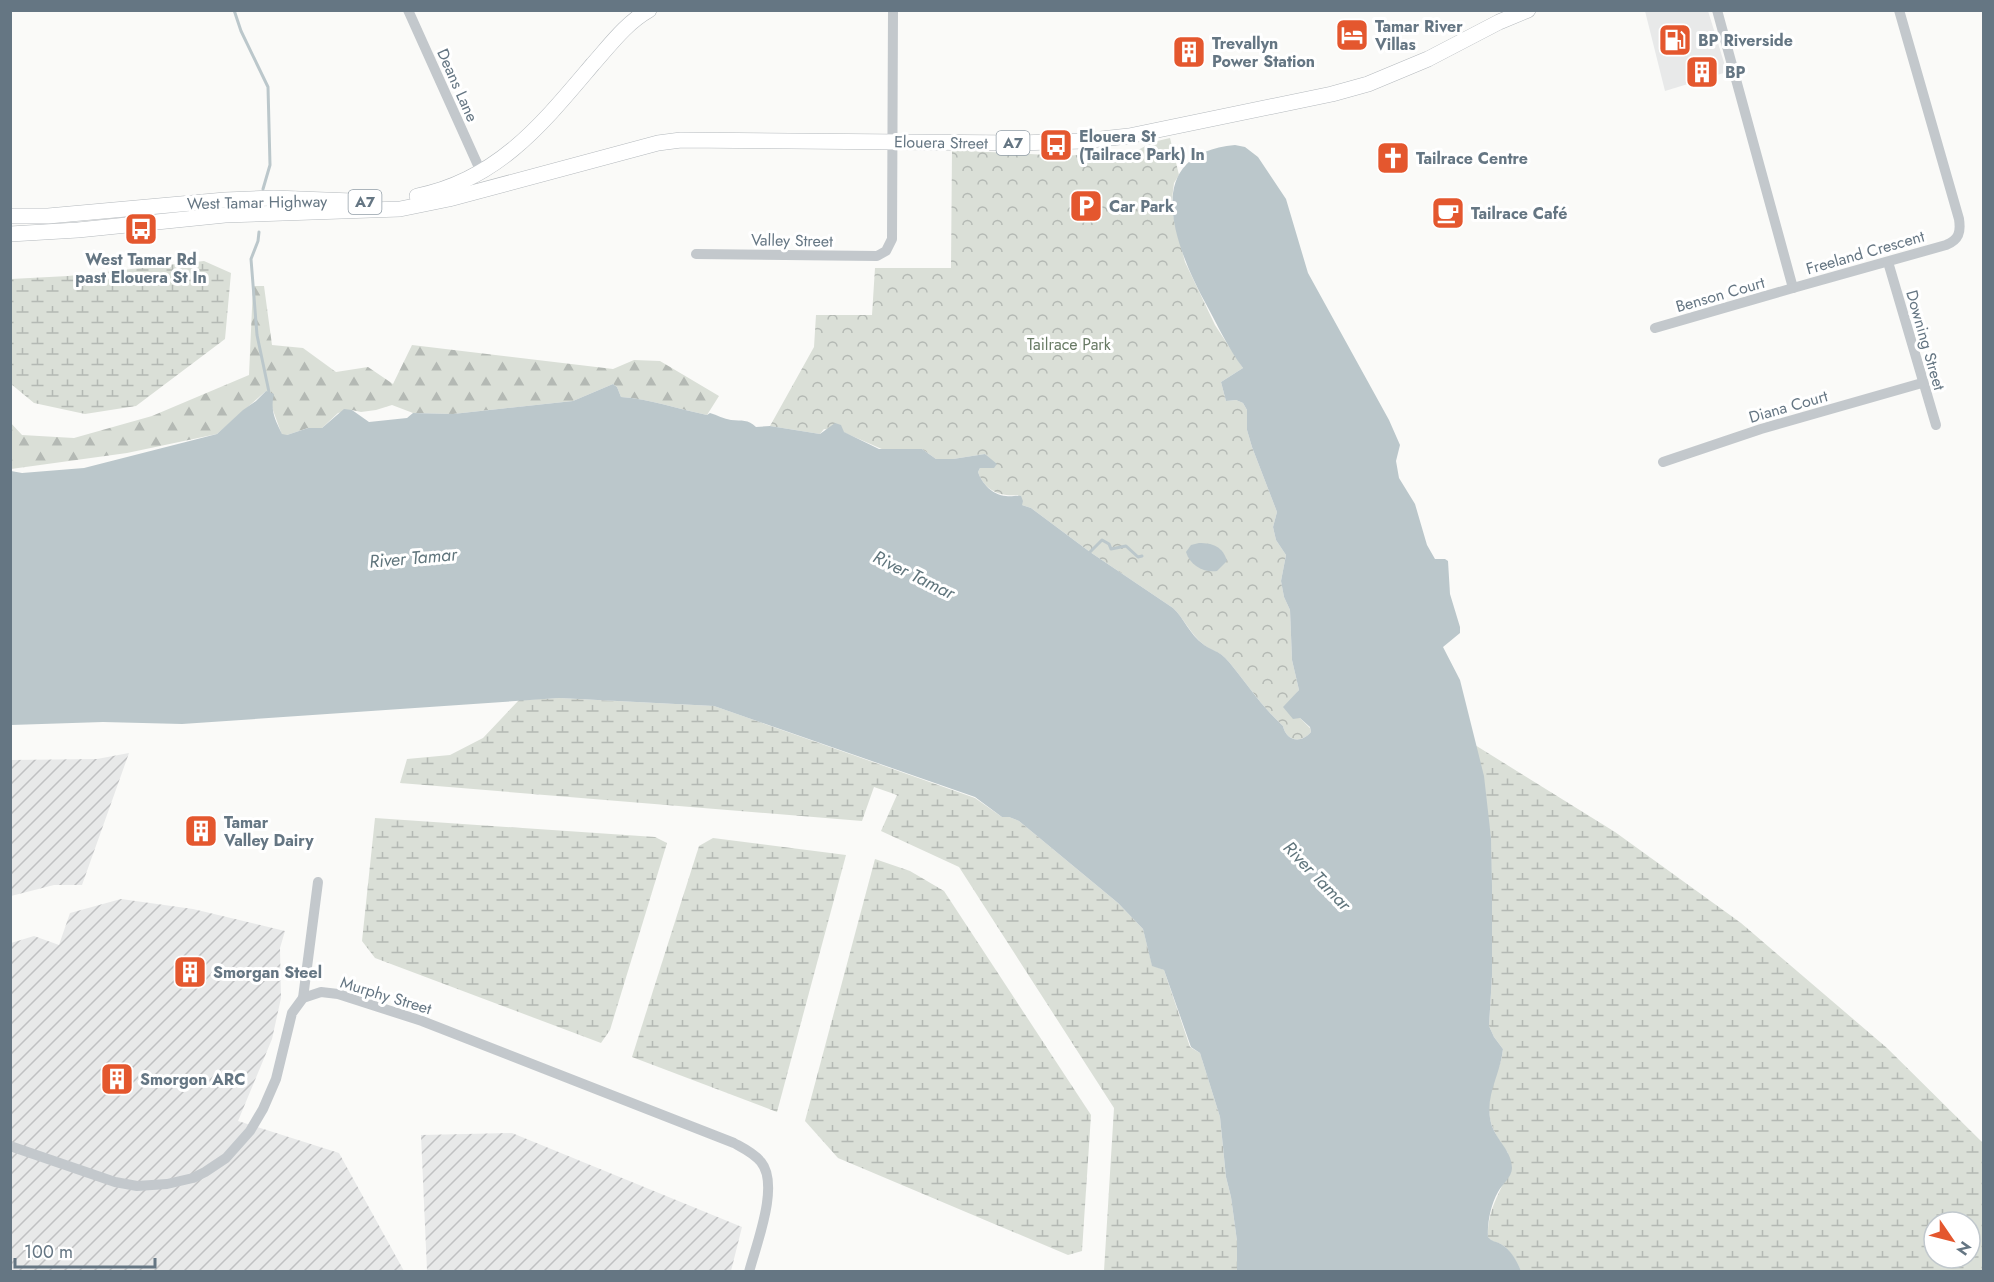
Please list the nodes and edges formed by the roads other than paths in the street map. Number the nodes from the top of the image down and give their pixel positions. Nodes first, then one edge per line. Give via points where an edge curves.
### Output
1 (408, 10) edge
2 (649, 10) edge
3 (893, 10) edge
4 (1528, 10) edge
5 (1717, 10) edge
6 (1899, 10) edge
7 (893, 141) junction
8 (481, 172) junction
9 (482, 190) joint
10 (10, 216) edge
11 (10, 234) edge
12 (696, 254) dead end
13 (1888, 262) junction
14 (1793, 288) junction
15 (1655, 328) dead end
16 (1922, 383) junction
17 (1935, 425) dead end
18 (1663, 462) dead end
19 (318, 882) dead end
20 (303, 998) junction
21 (10, 1146) edge
22 (749, 1272) edge

1 - 8 street, Deans Lane
2 - 8 highway, West Tamar Highway / A7 via 615,39 534,132
3 - 7 street
4 - 7 highway, Elouera Street / A7 via 1368,84 1154,132 1082,141
5 - 14 street, Freeland Crescent
6 - 13 street, Freeland Crescent via 1961,228 1953,243
7 - 9 highway, Elouera Street / A7 via 681,140
7 - 12 street, Valley Street via 892,239 886,251 877,256
8 - 10 highway, West Tamar Highway / A7 via 443,189 369,202 274,198
9 - 11 highway, West Tamar Highway / A7 via 400,209 243,214
13 - 14 street, Freeland Crescent
13 - 16 street, Downing Street
14 - 15 street, Benson Court
16 - 17 street, Downing Street
16 - 18 street, Diana Court
19 - 20 street
20 - 21 street via 292,1013 276,1079 263,1109 239,1145 205,1172 167,1184 137,1186
20 - 22 street, Murphy Street via 321,992 338,994 422,1021 734,1143 754,1155 766,1170 768,1194

